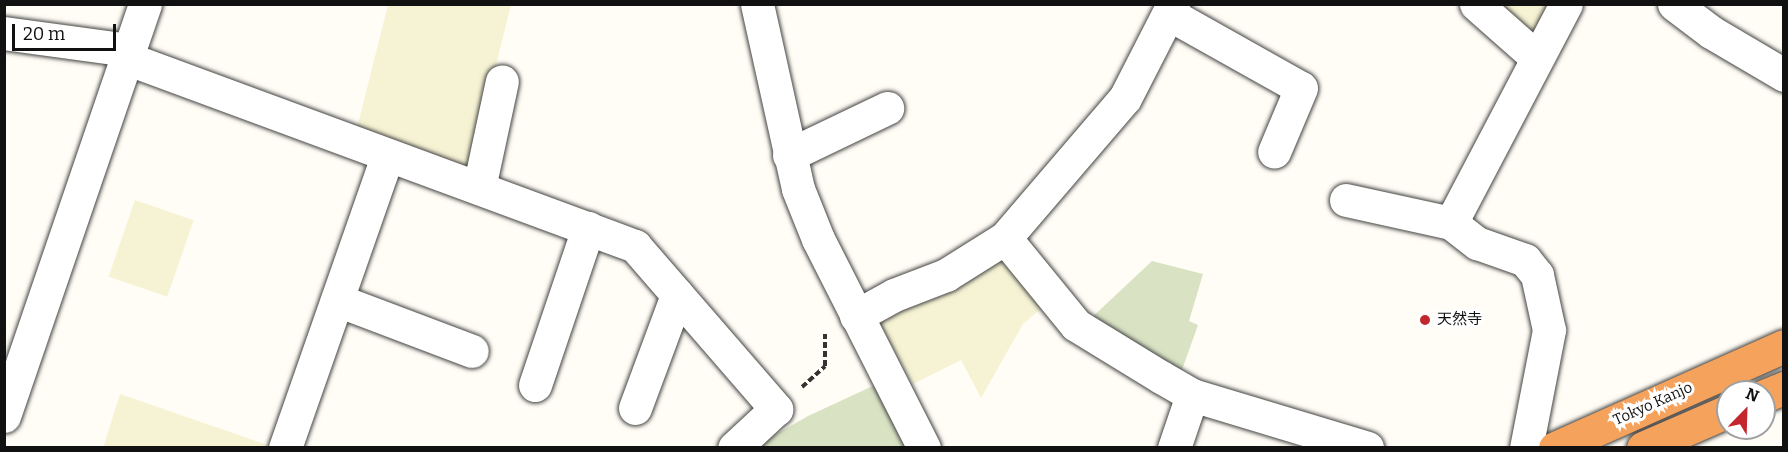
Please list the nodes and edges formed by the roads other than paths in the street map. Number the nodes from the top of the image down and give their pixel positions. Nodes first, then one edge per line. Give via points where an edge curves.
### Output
1 (145, 4) edge
2 (757, 4) edge
3 (1476, 4) edge
4 (1566, 4) edge
5 (1674, 4) edge
6 (1171, 9) edge
7 (4, 33) edge
8 (127, 54) junction
9 (1536, 57) junction
10 (1782, 70) edge
11 (502, 81) dead end
12 (886, 108) dead end
13 (1274, 152) dead end
14 (789, 155) junction
15 (387, 156) junction
16 (479, 188) junction
17 (1346, 200) dead end
18 (1451, 223) junction
19 (588, 228) junction
20 (1005, 238) junction
21 (677, 295) junction
22 (337, 300) junction
23 (856, 316) junction
24 (1784, 346) edge
25 (472, 351) dead end
26 (535, 385) dead end
27 (1192, 395) junction
28 (635, 408) dead end
29 (4, 416) edge
30 (1716, 416) edge
31 (285, 447) edge
32 (734, 447) edge
33 (924, 447) edge
34 (1174, 447) edge
35 (1367, 447) edge
36 (1526, 447) edge
37 (1555, 447) edge
38 (1643, 447) edge

1 - 8 street
2 - 14 street
3 - 9 street
4 - 9 street
5 - 10 street
6 - 13 street via 1301,88
6 - 20 street via 1125,98
7 - 8 street
8 - 15 street
8 - 29 street
9 - 18 street
11 - 16 street
12 - 14 street
14 - 23 street via 818,239
15 - 16 street
15 - 22 street
16 - 19 street
17 - 18 street
18 - 36 street via 1478,243 1525,260 1537,275 1549,330
19 - 21 street via 635,246
19 - 26 street
20 - 23 street via 946,275
20 - 27 street via 1076,325
21 - 28 street
21 - 32 street via 776,409
22 - 25 street
22 - 31 street
23 - 33 street
24 - 37 highway, Tokyo Kanjo
27 - 34 street
27 - 35 street
30 - 38 highway

